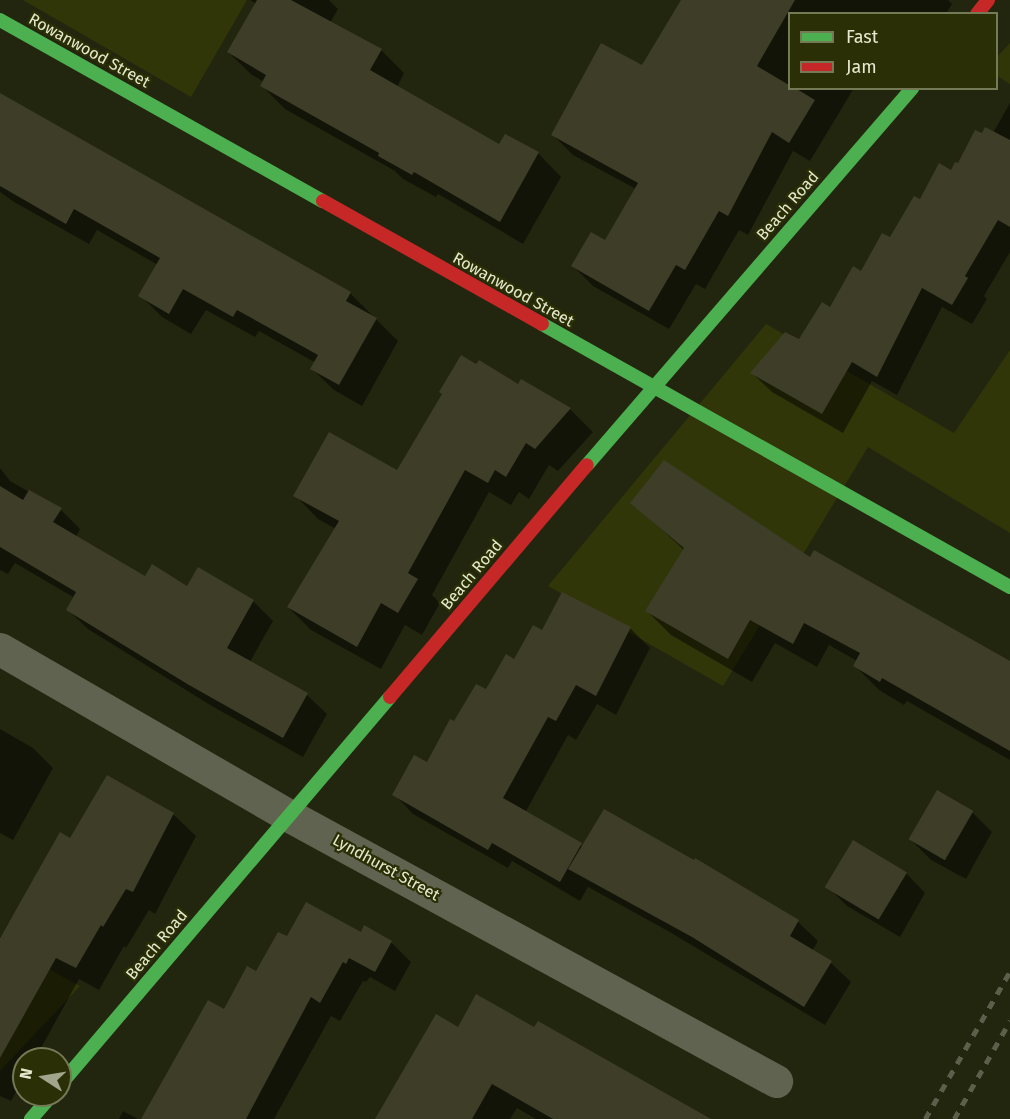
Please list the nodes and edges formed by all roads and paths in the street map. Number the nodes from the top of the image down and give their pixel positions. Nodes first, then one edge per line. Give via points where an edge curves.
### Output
1 (988, 0) edge
2 (979, 12) edge
3 (0, 20) edge
4 (910, 90) edge
5 (653, 388) junction
6 (1010, 587) edge
7 (0, 649) edge
8 (288, 815) junction
9 (72, 1071) edge
10 (776, 1081) dead end
11 (42, 1107) edge
12 (31, 1119) edge

1 - 2 street
3 - 5 street, Rowanwood Street
4 - 5 street, Beach Road
5 - 6 street, Rowanwood Street
5 - 8 street, Beach Road
7 - 8 street, Lyndhurst Street
8 - 9 street, Beach Road
8 - 10 street, Lyndhurst Street
11 - 12 street

